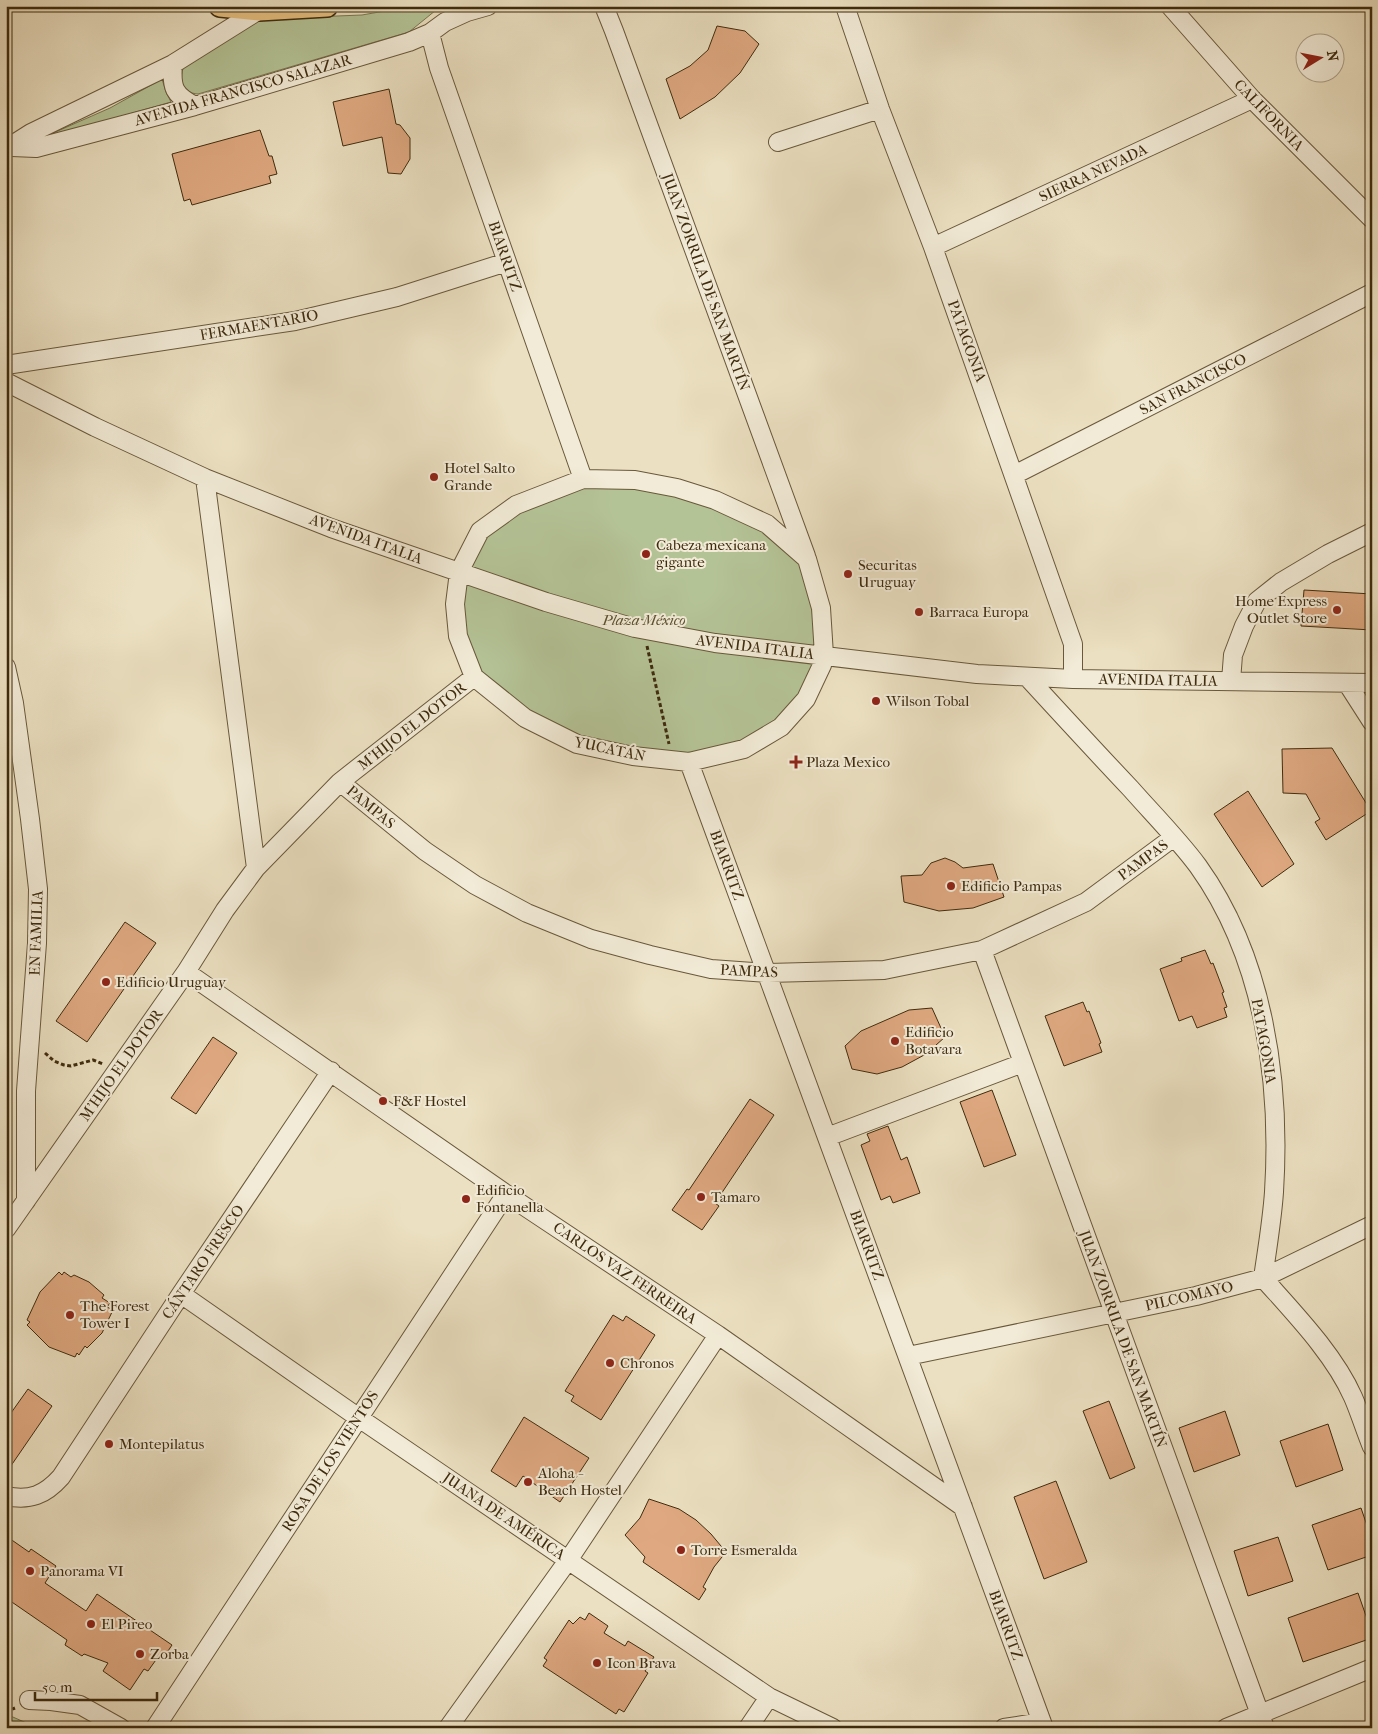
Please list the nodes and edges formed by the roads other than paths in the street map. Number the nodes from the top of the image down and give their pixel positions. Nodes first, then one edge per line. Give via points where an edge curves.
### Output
1 (220, 6) edge
2 (327, 6) edge
3 (488, 6) edge
4 (604, 6) edge
5 (845, 6) edge
6 (1170, 6) edge
7 (263, 8) edge
8 (430, 33) junction
9 (173, 64) junction
10 (1252, 99) junction
11 (195, 106) junction
12 (880, 109) junction
13 (778, 142) dead end
14 (9, 148) edge
15 (1372, 219) edge
16 (934, 247) junction
17 (507, 262) junction
18 (1372, 293) edge
19 (6, 365) edge
20 (6, 382) edge
21 (1014, 476) junction
22 (205, 478) junction
23 (583, 480) junction
24 (1372, 532) edge
25 (807, 559) junction
26 (459, 572) junction
27 (824, 656) junction
28 (6, 667) edge
29 (474, 677) junction
30 (1028, 678) junction
31 (1073, 679) junction
32 (1231, 681) junction
33 (1347, 683) junction
34 (1372, 683) edge
35 (1370, 714) edge
36 (681, 761) junction
37 (340, 782) junction
38 (1174, 837) junction
39 (256, 868) junction
40 (982, 950) junction
41 (186, 972) junction
42 (768, 973) junction
43 (1023, 1063) junction
44 (331, 1071) junction
45 (827, 1136) junction
46 (506, 1194) junction
47 (26, 1201) junction
48 (1372, 1224) edge
49 (6, 1229) edge
50 (1263, 1278) junction
51 (181, 1294) junction
52 (1114, 1312) junction
53 (718, 1335) junction
54 (908, 1356) junction
55 (359, 1418) junction
56 (1372, 1447) edge
57 (6, 1496) edge
58 (963, 1507) junction
59 (569, 1559) junction
60 (1372, 1668) edge
61 (769, 1697) junction
62 (29, 1700) dead end
63 (1263, 1721) edge
64 (1043, 1725) edge
65 (121, 1728) edge
66 (154, 1728) edge
67 (448, 1728) edge
68 (748, 1728) edge
69 (833, 1728) edge
70 (1004, 1728) edge
71 (1226, 1728) edge

1 - 7 main road
2 - 7 main road
3 - 8 street, AVENIDA FRANCISCO SALAZAR via 445,22
4 - 25 street, JUAN ZORRILA DE SAN MARTÍN
5 - 12 street, PATAGONIA
6 - 10 street, CALIFORNIA
7 - 9 street, AVENIDA FRANCISCO SALAZAR
8 - 11 street, AVENIDA FRANCISCO SALAZAR via 410,42
8 - 17 street, BIARRITZ via 439,68
9 - 11 street via 175,91
9 - 14 street, AVENIDA FRANCISCO SALAZAR via 31,133
10 - 15 street, CALIFORNIA
10 - 16 street, SIERRA NEVADA
11 - 14 street, AVENIDA FRANCISCO SALAZAR via 36,148
12 - 13 street
12 - 16 street, PATAGONIA
16 - 21 street, PATAGONIA
17 - 19 street, FERMAENTARIO via 397,297 295,321
17 - 23 street, BIARRITZ
18 - 21 street, SAN FRANCISCO
20 - 22 street, AVENIDA ITALIA
21 - 31 street, PATAGONIA via 1073,644
22 - 26 street, AVENIDA ITALIA via 331,528
22 - 39 street
23 - 25 street via 635,480 715,500 767,524
23 - 26 street, YUCATÁN via 516,505 480,531
24 - 32 street via 1312,563 1256,601 1233,655
25 - 27 street, JUAN ZORRILA DE SAN MARTÍN via 821,608
26 - 27 street, AVENIDA ITALIA via 635,628 715,643
26 - 29 street, YUCATÁN via 455,604 458,636
27 - 30 street, AVENIDA ITALIA
27 - 36 street, YUCATÁN via 806,699 781,727 744,750
28 - 47 street, EN FAMILIA via 14,703 38,888 26,1091
29 - 36 street, YUCATÁN via 525,718 577,744 633,756
29 - 37 street, M'HIJO EL DOTOR
30 - 31 street, AVENIDA ITALIA
30 - 38 street, PATAGONIA
31 - 32 street, AVENIDA ITALIA
32 - 33 street, AVENIDA ITALIA
33 - 34 street, AVENIDA ITALIA
33 - 35 street
36 - 42 street, BIARRITZ
37 - 39 street, M'HIJO EL DOTOR
37 - 42 street, PAMPAS via 425,851 475,885 527,913 591,939 650,955 711,969
38 - 40 street, PAMPAS via 1086,902
38 - 50 street, PATAGONIA via 1198,866 1235,932 1246,960 1270,1058 1274,1192
39 - 41 street, M'HIJO EL DOTOR
40 - 42 street, PAMPAS via 884,970
40 - 43 street, JUAN ZORRILA DE SAN MARTÍN
41 - 44 street, CARLOS VAZ FERREIRA
41 - 47 street, M'HIJO EL DOTOR
42 - 45 street, BIARRITZ
43 - 45 street
43 - 52 street, JUAN ZORRILA DE SAN MARTÍN
44 - 46 street, CARLOS VAZ FERREIRA
44 - 51 street, CÁNTARO FRESCO
45 - 54 street, BIARRITZ
46 - 53 street, CARLOS VAZ FERREIRA
46 - 55 street, ROSA DE LOS VIENTOS
47 - 49 street, M'HIJO EL DOTOR
48 - 50 street, PILCOMAYO
50 - 52 street, PILCOMAYO via 1196,1296
50 - 56 street via 1331,1360 1352,1396
51 - 55 street, JUANA DE AMÉRICA
51 - 57 street, CÁNTARO FRESCO via 61,1477 41,1494 27,1498
52 - 54 street, PILCOMAYO
52 - 63 street, JUAN ZORRILA DE SAN MARTÍN
53 - 58 street, CARLOS VAZ FERREIRA
53 - 59 street
54 - 58 street, BIARRITZ
55 - 59 street, JUANA DE AMÉRICA
55 - 66 street, ROSA DE LOS VIENTOS
58 - 64 street, BIARRITZ
59 - 61 street, JUANA DE AMÉRICA
59 - 67 street
60 - 63 street
61 - 68 street
61 - 69 street, JUANA DE AMÉRICA
62 - 65 street via 80,1705
63 - 71 street
64 - 70 street

